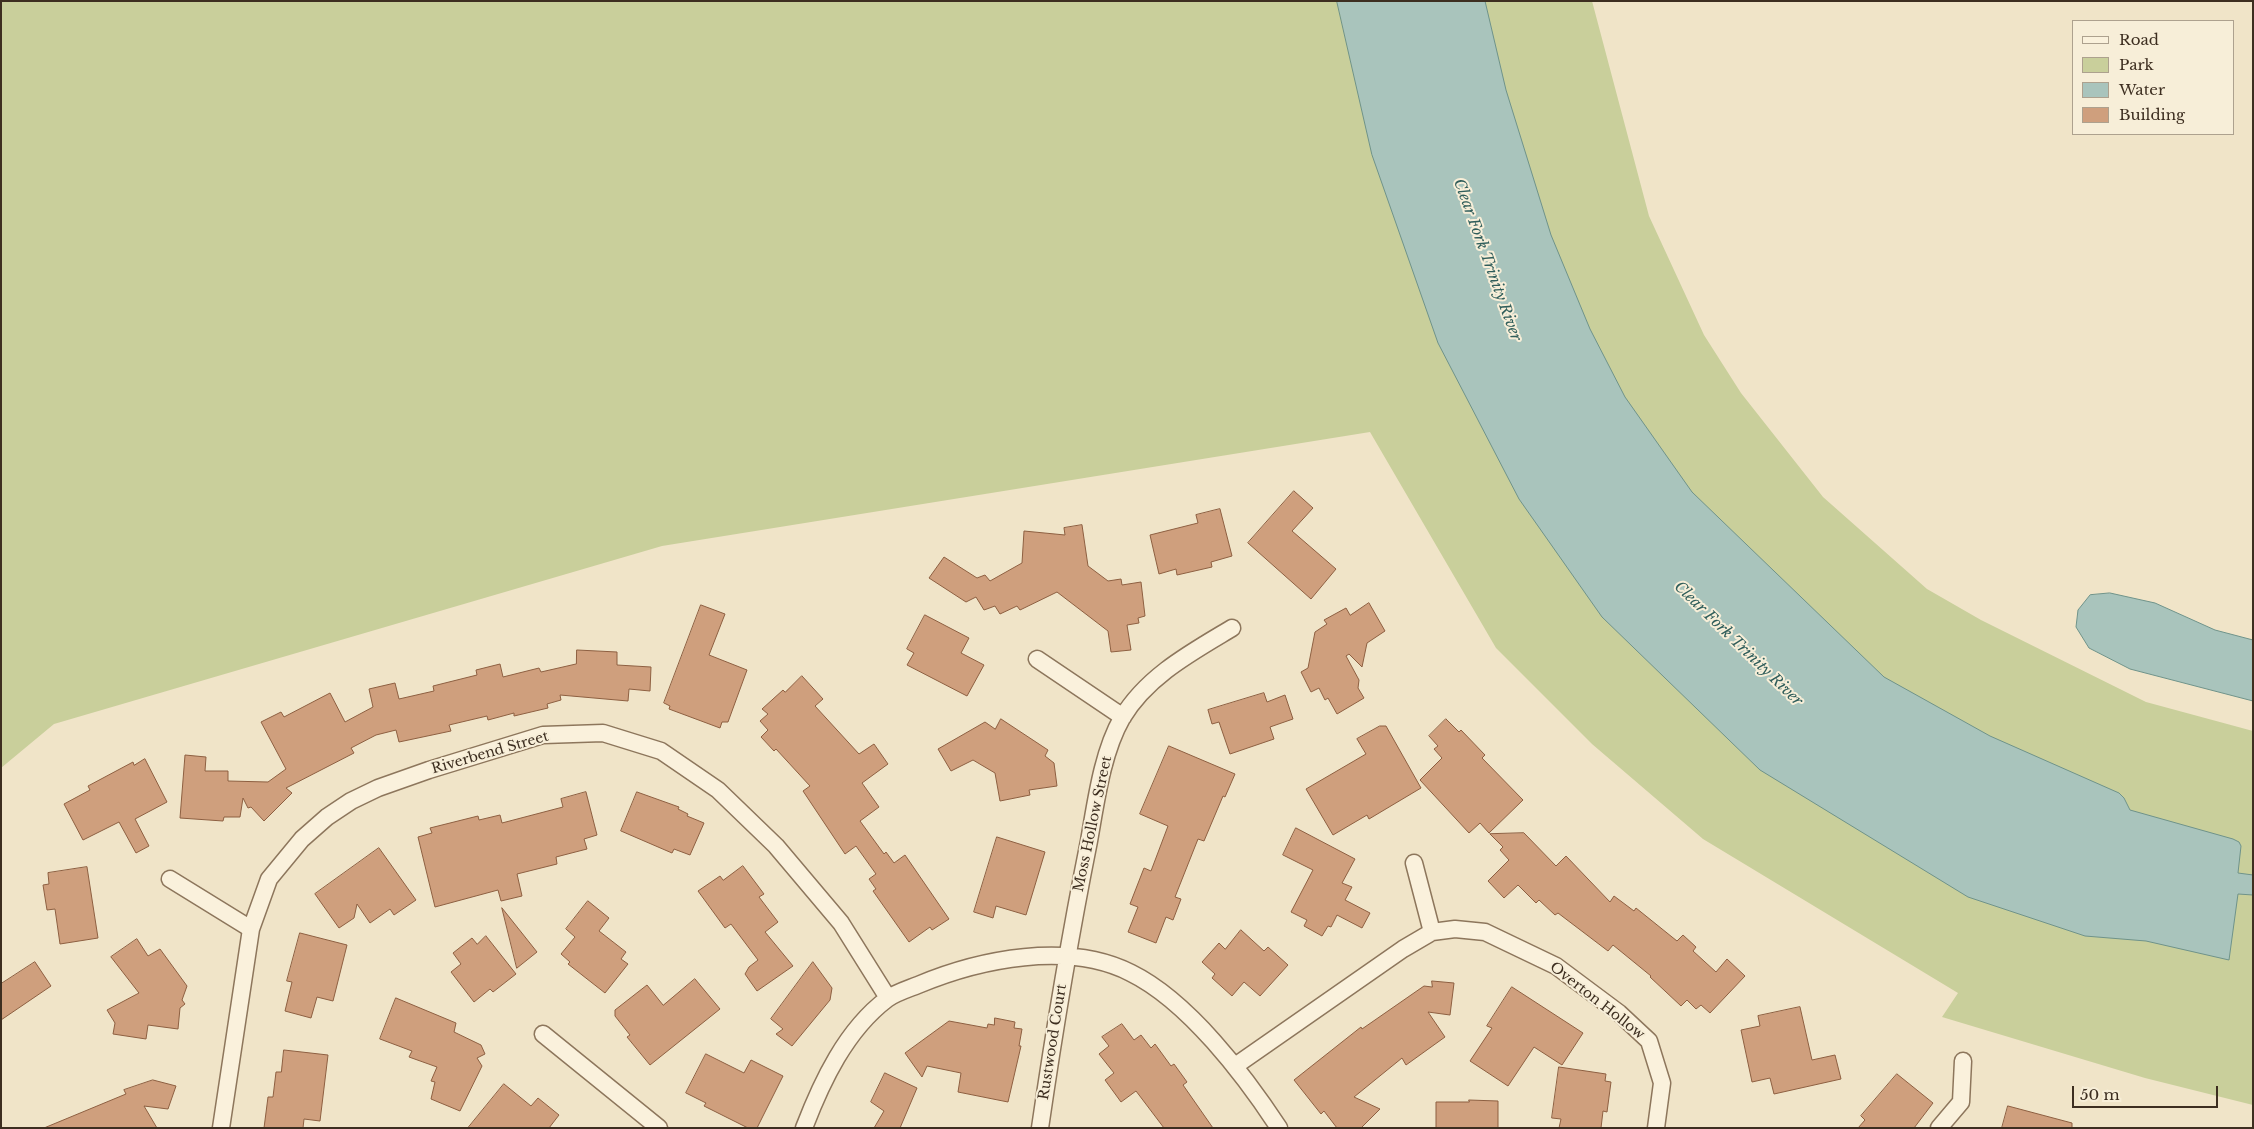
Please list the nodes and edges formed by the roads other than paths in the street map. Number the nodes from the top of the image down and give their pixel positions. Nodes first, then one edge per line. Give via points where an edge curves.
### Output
1 (1232, 628) dead end
2 (1037, 659) dead end
3 (1123, 717) junction
4 (1414, 863) dead end
5 (170, 879) dead end
6 (251, 929) junction
7 (1432, 932) junction
8 (1066, 955) junction
9 (888, 998) junction
10 (543, 1034) dead end
11 (1963, 1061) dead end
12 (1235, 1066) junction
13 (221, 1128) edge
14 (659, 1128) edge
15 (804, 1128) edge
16 (1040, 1128) edge
17 (1279, 1128) edge
18 (1656, 1128) edge
19 (1939, 1128) edge

1 - 3 street, Moss Hollow Street via 1153,681
2 - 3 street
3 - 8 street, Moss Hollow Street via 1104,766
4 - 7 street
5 - 6 street
6 - 9 street, Riverbend Street via 269,879 302,839 351,801 420,773 543,735 603,733 661,751 718,790 776,846 841,923
6 - 13 street, Riverbend Street
7 - 12 street, Overton Hollow
7 - 18 street, Overton Hollow via 1455,929 1485,932 1556,966 1649,1041 1662,1083
8 - 9 street via 978,965
8 - 12 street via 1108,964 1162,993
8 - 16 street, Rustwood Court
9 - 15 street via 854,1031 819,1090
10 - 14 street
11 - 19 street via 1961,1102
12 - 17 street

